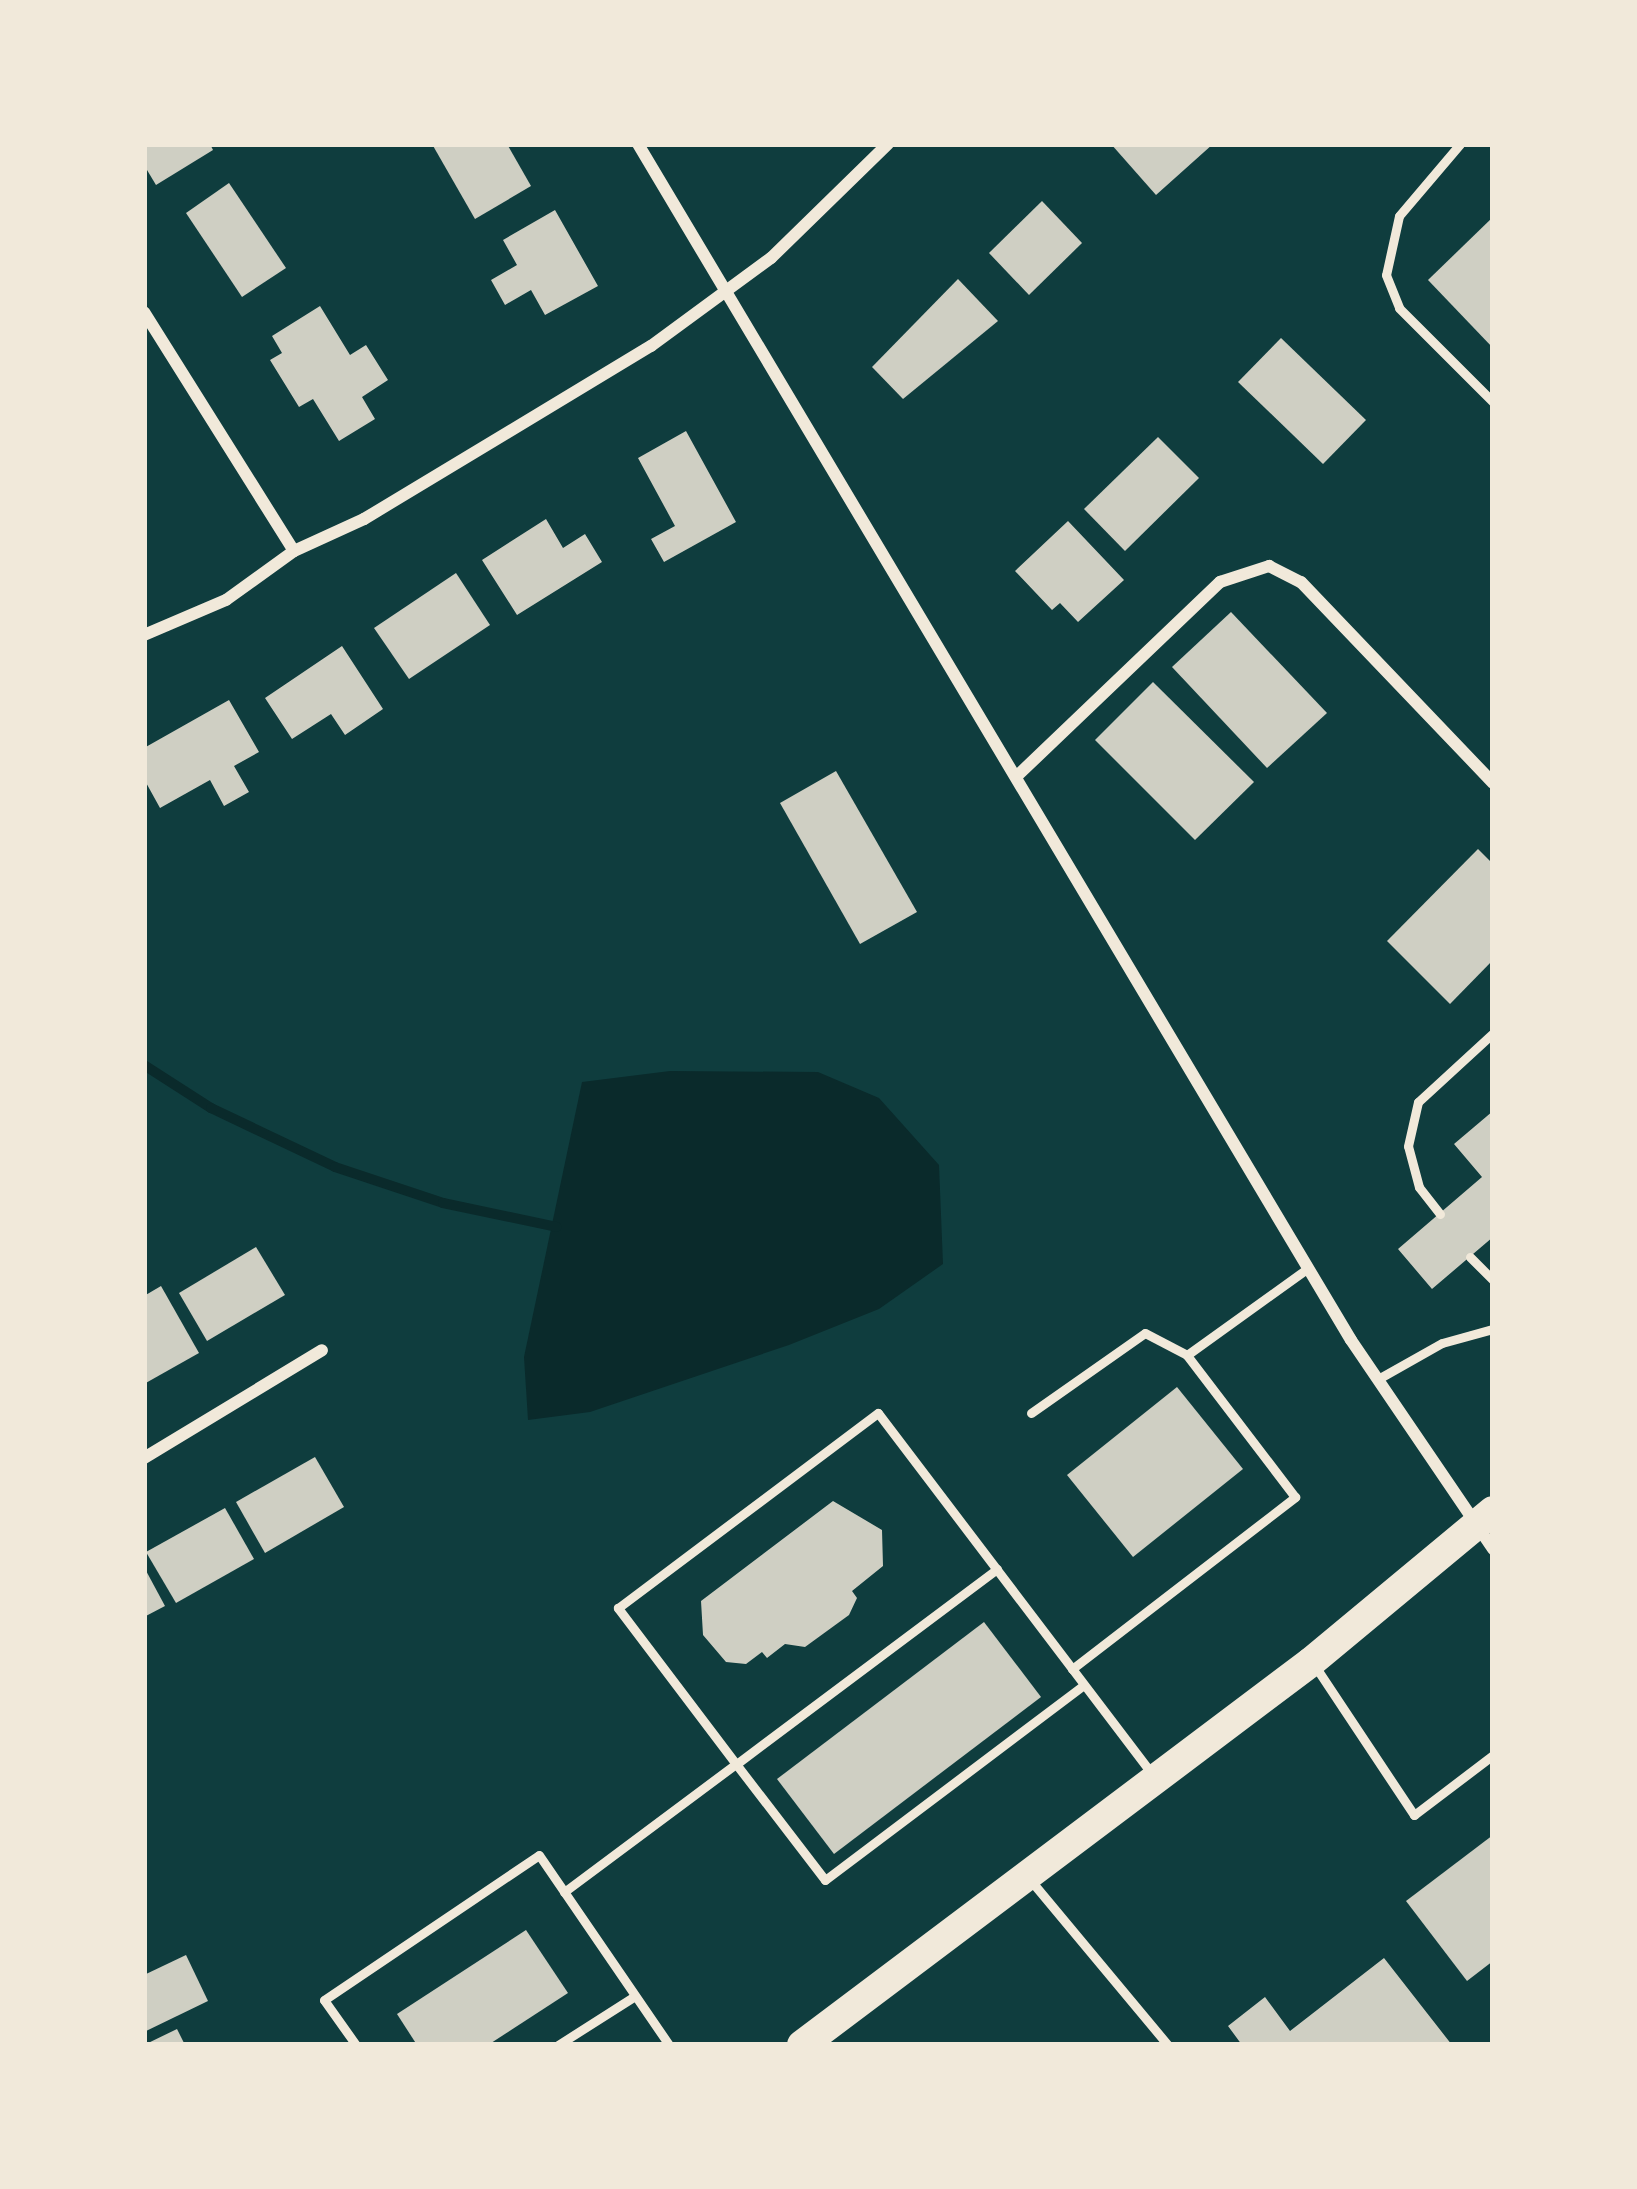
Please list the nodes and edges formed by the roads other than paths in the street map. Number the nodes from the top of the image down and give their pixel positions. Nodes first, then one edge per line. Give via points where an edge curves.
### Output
1 (638, 144) edge
2 (888, 144) edge
3 (1460, 144) edge
4 (730, 293) junction
5 (144, 312) edge
6 (1493, 402) edge
7 (294, 550) junction
8 (144, 635) edge
9 (1017, 776) junction
10 (1493, 783) edge
11 (1493, 1033) edge
12 (1439, 1214) dead end
13 (1470, 1257) dead end
14 (1308, 1268) junction
15 (1493, 1280) edge
16 (1493, 1329) edge
17 (322, 1350) dead end
18 (1187, 1355) junction
19 (1378, 1379) junction
20 (1031, 1413) dead end
21 (144, 1458) edge
22 (1487, 1528) edge
23 (997, 1569) junction
24 (1311, 1662) junction
25 (1072, 1669) junction
26 (1084, 1684) junction
27 (1493, 1755) edge
28 (736, 1764) junction
29 (1156, 1779) junction
30 (1029, 1878) junction
31 (564, 1892) junction
32 (635, 1996) junction
33 (356, 2045) edge
34 (558, 2045) edge
35 (669, 2045) edge
36 (802, 2045) edge
37 (1168, 2045) edge

1 - 4 street
2 - 4 street
3 - 6 lane via 1399,215 1386,274 1400,308
4 - 7 street via 364,519
4 - 9 street
5 - 7 street
7 - 8 street via 226,600
9 - 10 street via 1220,582 1269,566 1300,582
9 - 14 street
11 - 12 lane via 1418,1102 1408,1146 1419,1187
13 - 15 lane
14 - 18 lane
14 - 19 street
16 - 19 lane via 1442,1342
17 - 21 street
18 - 20 lane via 1145,1333
18 - 25 lane via 1295,1497
19 - 22 street
22 - 24 main road
23 - 25 lane
23 - 28 lane
23 - 28 lane via 878,1413 823,1454 618,1608
24 - 27 lane via 1414,1815
24 - 29 main road
25 - 26 lane
26 - 28 lane via 825,1880
26 - 29 lane
28 - 31 lane
29 - 30 main road
30 - 36 main road
30 - 37 lane
31 - 32 lane
31 - 33 lane via 539,1855 325,2000
32 - 34 lane
32 - 35 lane

